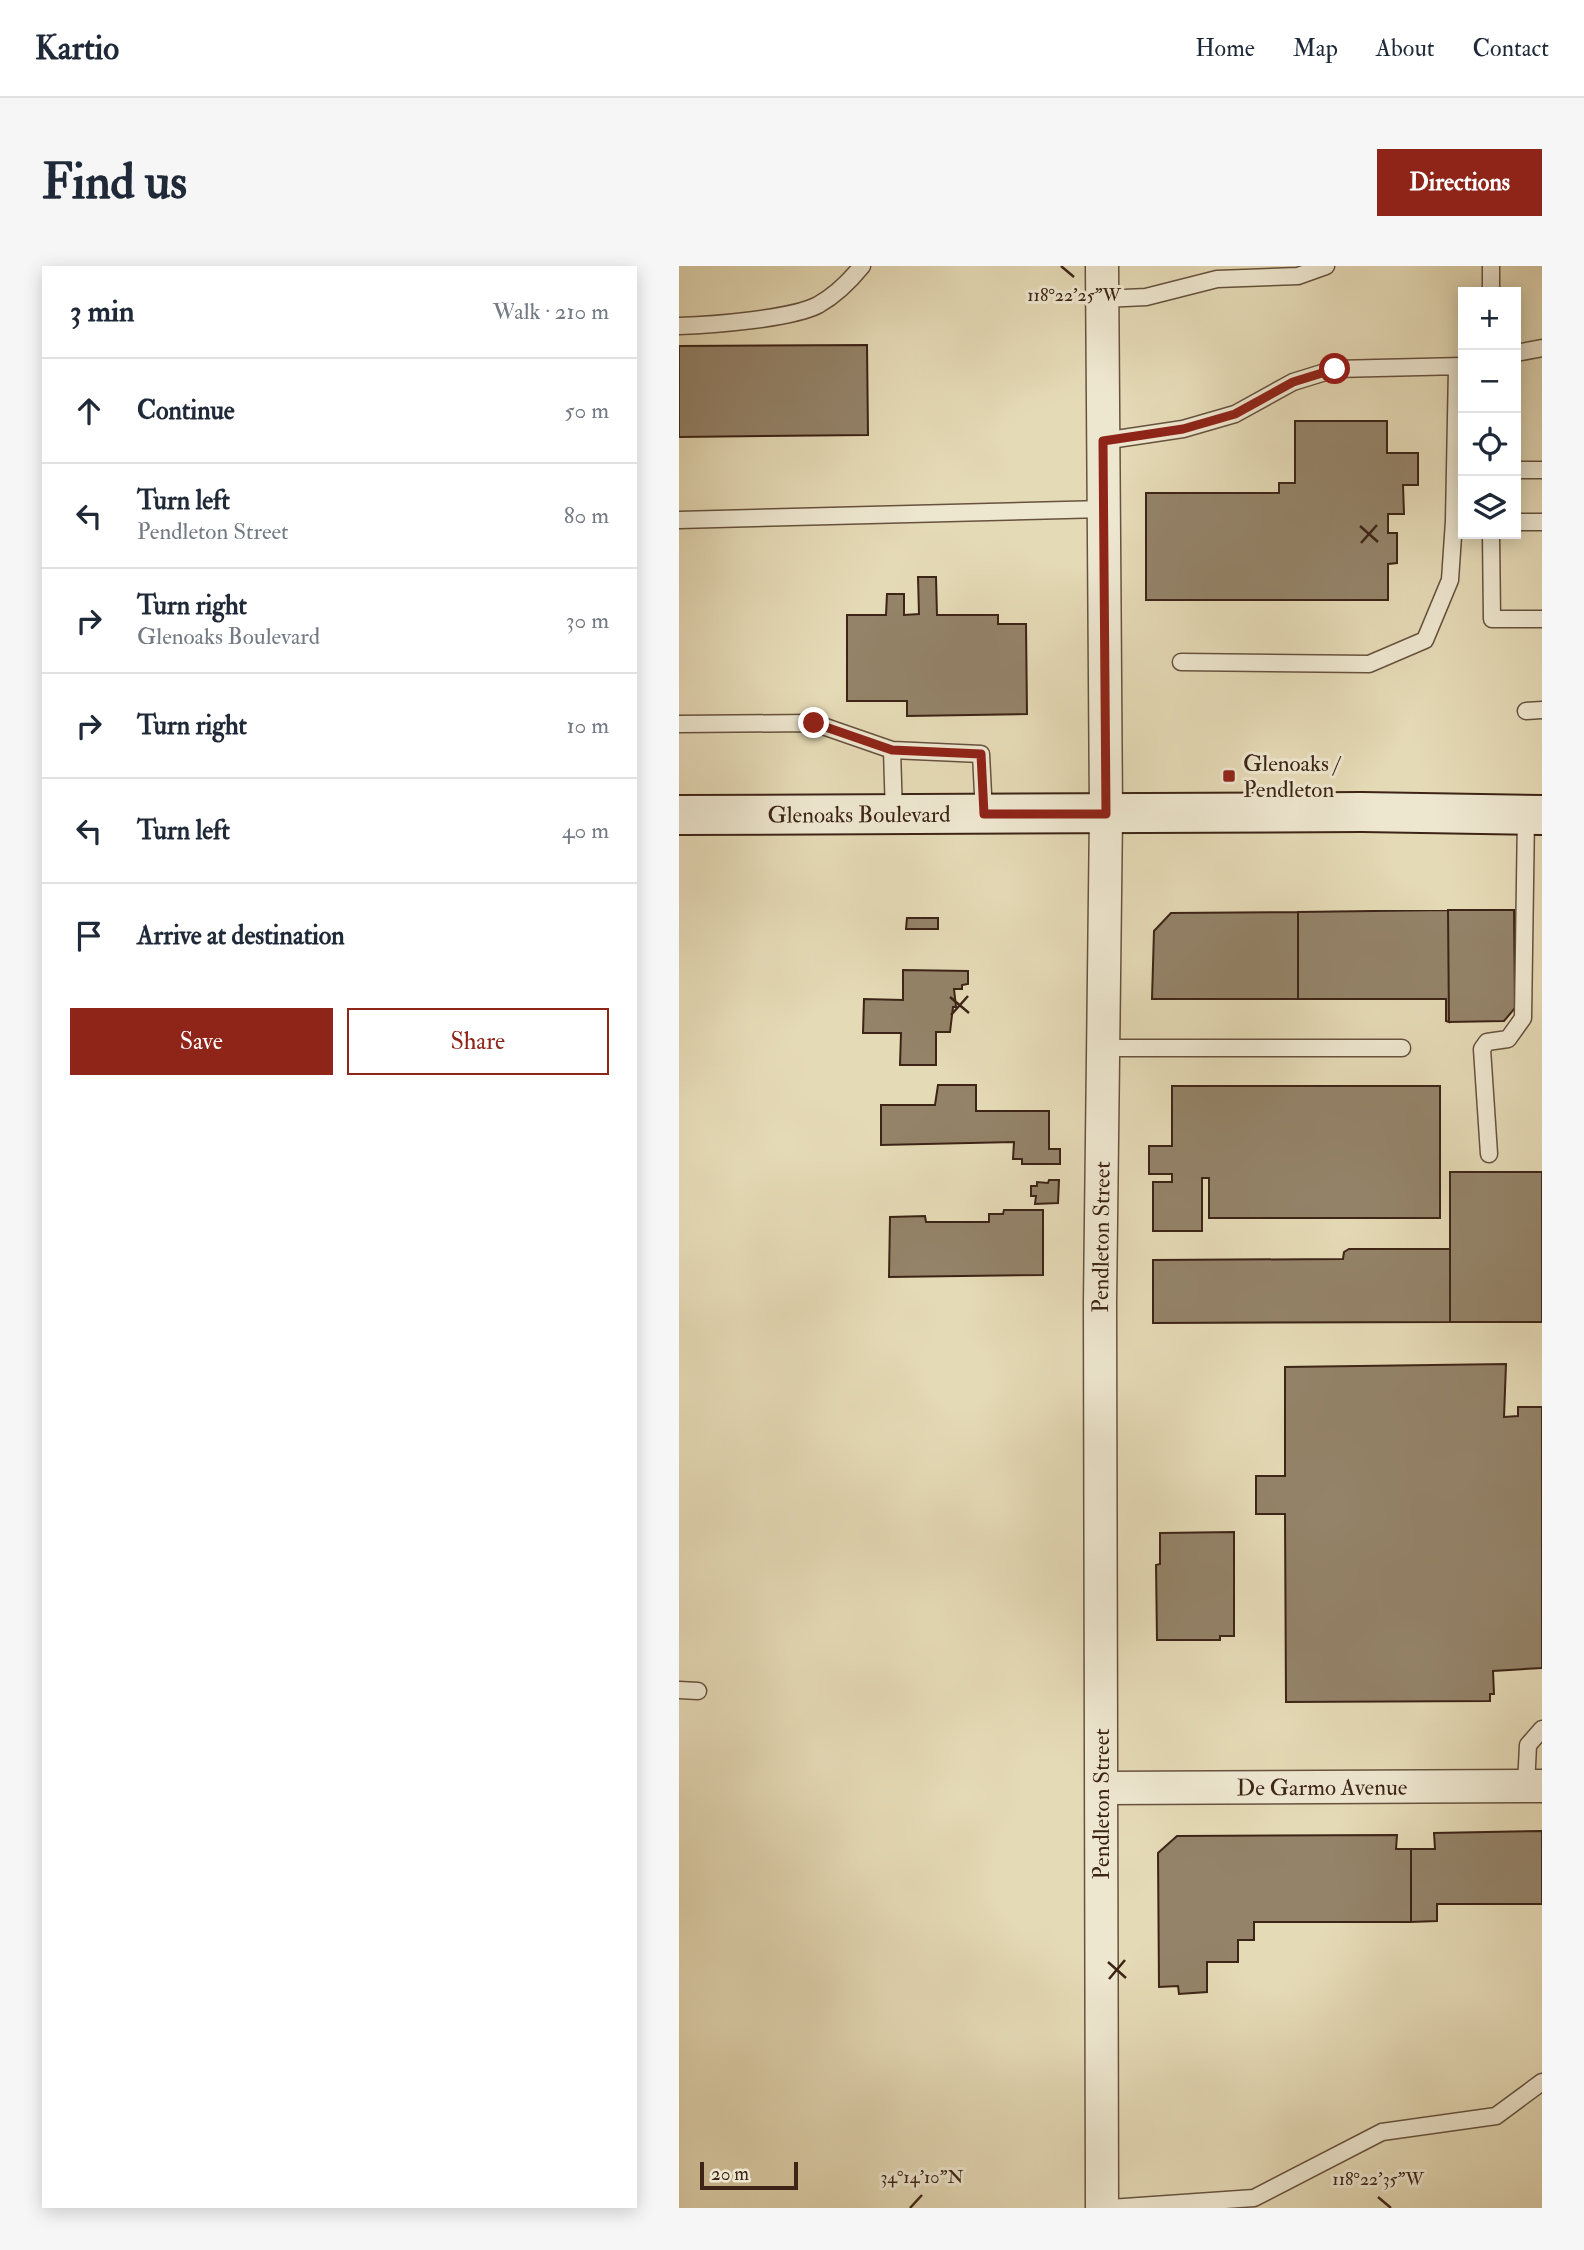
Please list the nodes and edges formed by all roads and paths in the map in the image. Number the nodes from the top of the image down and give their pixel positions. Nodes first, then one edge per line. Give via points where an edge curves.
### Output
1 (862, 266) edge
2 (1102, 266) edge
3 (1326, 266) edge
4 (1491, 266) edge
5 (1492, 287) edge
6 (1103, 299) junction
7 (679, 326) edge
8 (1542, 348) edge
9 (1521, 352) edge
10 (1458, 367) edge
11 (1103, 441) junction
12 (1521, 470) edge
13 (1542, 470) edge
14 (1104, 509) junction
15 (679, 520) edge
16 (1521, 522) edge
17 (1542, 522) edge
18 (1458, 528) edge
19 (1491, 539) edge
20 (1542, 619) edge
21 (1181, 662) dead end
22 (679, 724) edge
23 (892, 750) junction
24 (984, 814) junction
25 (1106, 814) junction
26 (679, 815) edge
27 (894, 815) junction
28 (1534, 815) edge
29 (1103, 1048) junction
30 (1402, 1048) dead end
31 (1489, 1154) dead end
32 (679, 1690) edge
33 (698, 1691) dead end
34 (1542, 1729) edge
35 (1534, 1786) edge
36 (1102, 1788) junction
37 (1542, 2082) edge
38 (1255, 2203) edge
39 (1102, 2208) edge
40 (1110, 2208) edge

1 - 7 lane via 845,286 816,306 779,315
2 - 6 street, Pendleton Street
3 - 6 lane via 1299,275 1217,279 1146,297
4 - 5 lane
6 - 11 street, Pendleton Street
8 - 9 lane
10 - 11 lane via 1335,369 1293,382 1235,414 1183,429
11 - 14 street, Pendleton Street
12 - 13 lane
14 - 15 lane
14 - 25 street, Pendleton Street
16 - 17 lane
18 - 21 lane via 1450,580 1425,640 1369,664
19 - 20 lane via 1492,619
22 - 23 lane via 814,723
23 - 24 lane via 981,754
23 - 27 lane
24 - 25 main road, Glenoaks Boulevard
24 - 27 main road, Glenoaks Boulevard
25 - 28 main road, Glenoaks Boulevard
25 - 29 street, Pendleton Street
26 - 27 main road, Glenoaks Boulevard
28 - 31 lane via 1523,1018 1509,1039 1487,1042 1482,1049
29 - 30 lane
29 - 36 street, Pendleton Street
32 - 33 lane
34 - 35 lane via 1528,1745
35 - 36 street, De Garmo Avenue
36 - 39 street, Pendleton Street
37 - 38 lane via 1496,2116 1383,2132
38 - 40 lane

